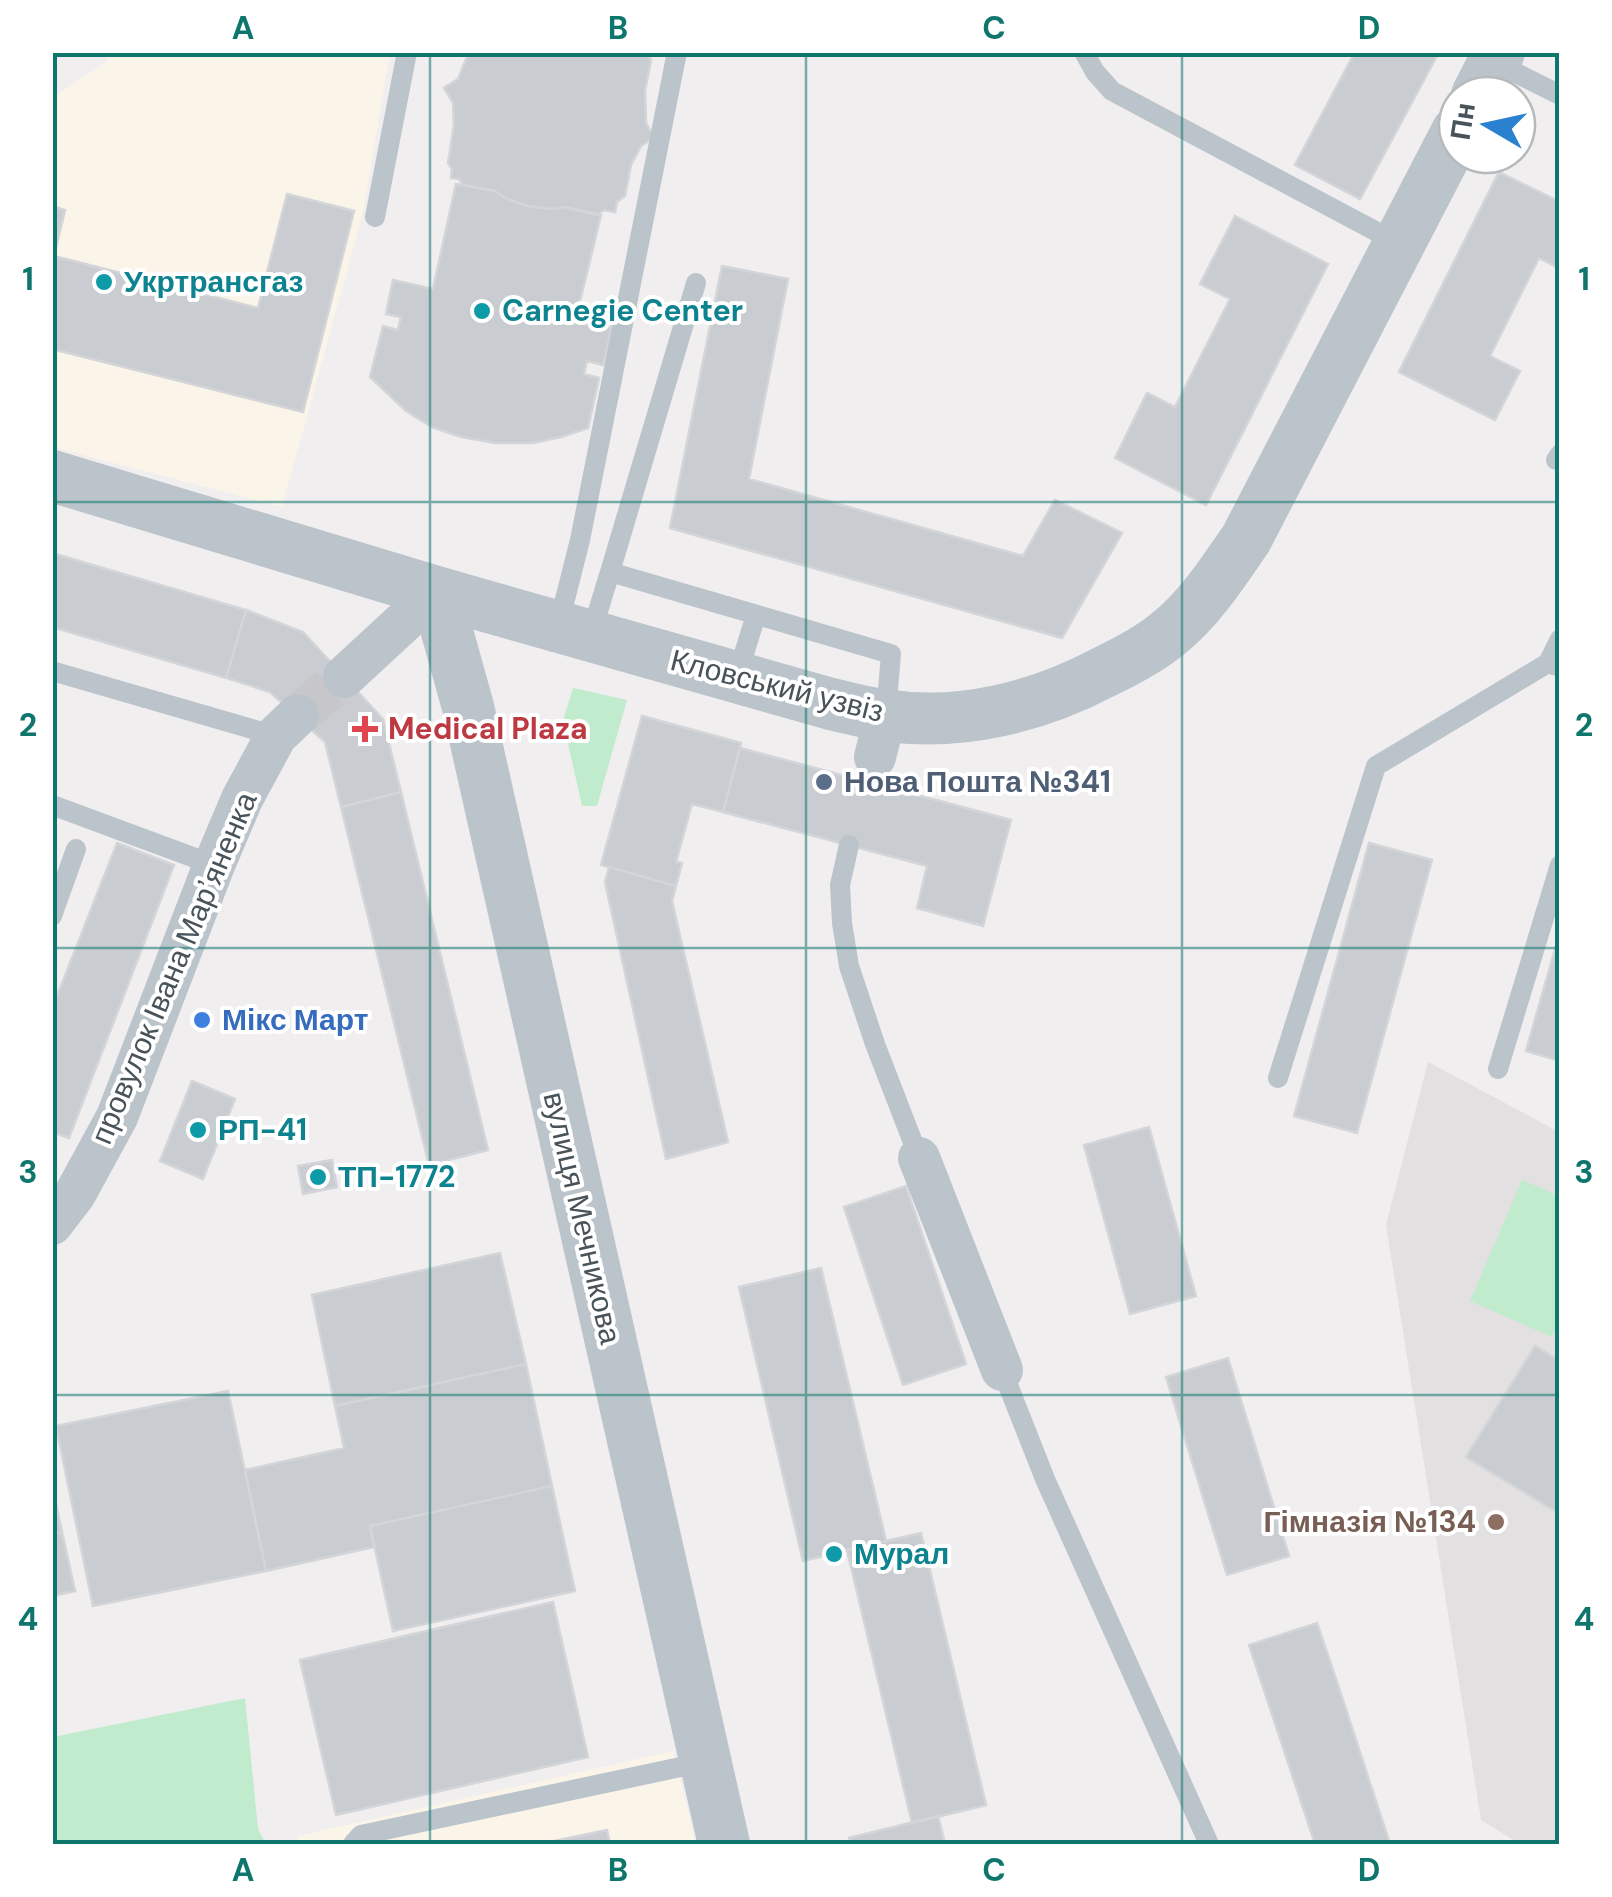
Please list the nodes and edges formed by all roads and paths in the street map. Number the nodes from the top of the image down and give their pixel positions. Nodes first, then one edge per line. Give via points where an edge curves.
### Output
1 (407, 52) edge
2 (677, 52) edge
3 (1084, 52) edge
4 (1490, 70) edge
5 (1560, 95) edge
6 (1437, 170) edge
7 (375, 217) dead end
8 (1398, 243) junction
9 (696, 282) dead end
10 (52, 476) edge
11 (610, 572) junction
12 (436, 592) junction
13 (756, 615) junction
14 (574, 632) junction
15 (1560, 640) edge
16 (1554, 665) edge
17 (52, 671) edge
18 (344, 677) tunnel mouth
19 (737, 678) junction
20 (287, 726) joint
21 (876, 752) junction
22 (52, 805) edge
23 (849, 845) dead end
24 (76, 849) dead end
25 (214, 864) junction
26 (1560, 865) edge
27 (52, 916) edge
28 (1498, 1069) dead end
29 (1278, 1078) dead end
30 (919, 1158) joint
31 (60, 1200) edge
32 (1002, 1370) joint
33 (704, 1762) junction
34 (352, 1844) edge
35 (724, 1844) edge
36 (1210, 1844) edge

1 - 7 lane
2 - 14 lane via 592,482
3 - 8 lane via 1112,92
4 - 5 lane
6 - 8 street, Кловський узвіз
8 - 21 street, Кловський узвіз via 1246,539 1171,632 1078,686 1036,702 930,718
9 - 11 lane
10 - 12 street, Кловський узвіз
11 - 13 lane
11 - 14 lane
12 - 14 street, Кловський узвіз
12 - 18 street
12 - 33 street, вулиця Мечникова via 468,706
13 - 19 lane
13 - 21 lane via 890,654
14 - 19 street, Кловський узвіз
15 - 16 lane
16 - 29 lane via 1376,766
17 - 20 lane
19 - 21 street, Кловський узвіз via 832,704
20 - 25 street, провулок Івана Марʼяненка via 242,799
22 - 25 lane
23 - 30 lane via 840,885 849,966
24 - 27 lane
25 - 31 street, провулок Івана Марʼяненка via 117,1118
26 - 28 lane
30 - 32 street
32 - 36 lane
33 - 34 lane via 361,1835
33 - 35 street, вулиця Мечникова

